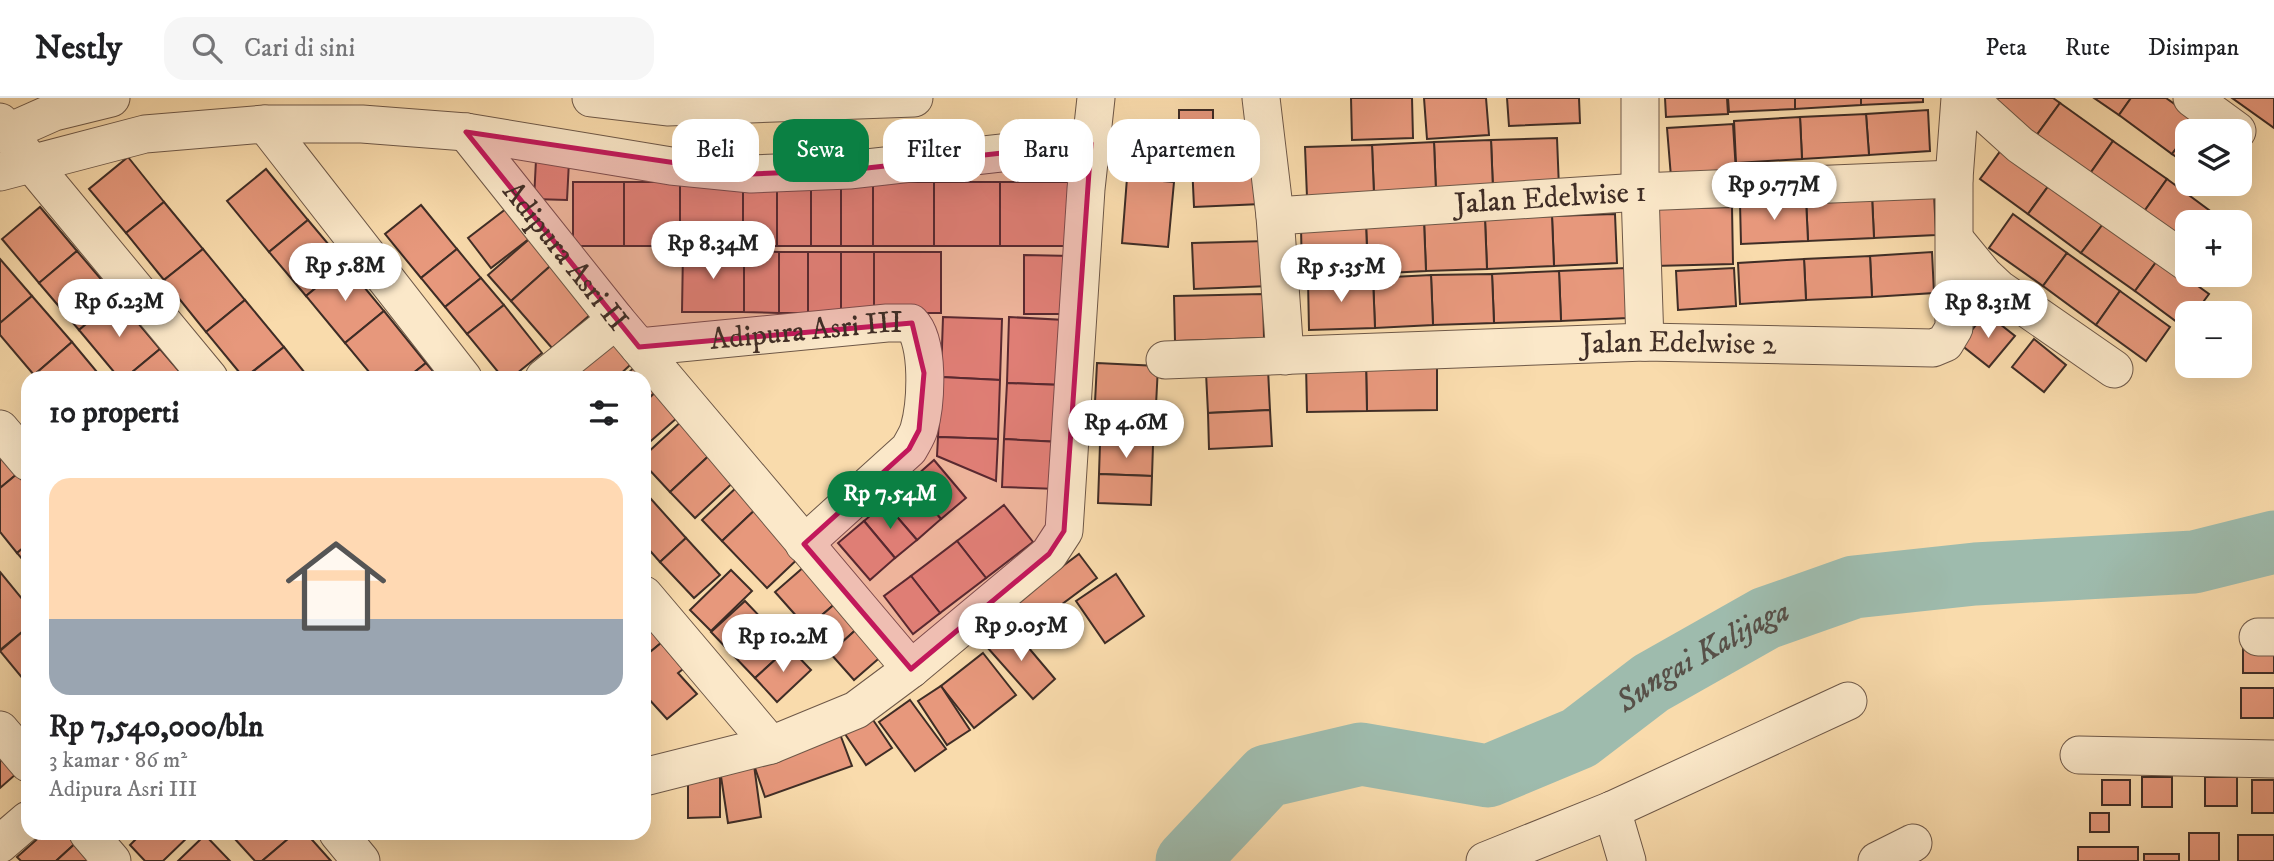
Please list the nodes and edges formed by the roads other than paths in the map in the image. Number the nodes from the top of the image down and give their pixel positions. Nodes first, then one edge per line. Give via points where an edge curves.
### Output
1 (111, 98) edge
2 (591, 98) edge
3 (914, 98) edge
4 (1096, 98) edge
5 (1261, 98) edge
6 (1640, 98) edge
7 (1960, 98) edge
8 (1968, 98) edge
9 (2192, 98) edge
10 (672, 103) edge
11 (5, 115) edge
12 (2220, 119) edge
13 (265, 124) junction
14 (1093, 125) edge
15 (466, 132) junction
16 (999, 153) edge
17 (16, 168) edge
18 (1954, 180) junction
19 (1088, 182) edge
20 (1640, 192) junction
21 (1275, 216) junction
22 (1956, 241) junction
23 (2175, 254) edge
24 (627, 334) junction
25 (1645, 342) junction
26 (1285, 356) junction
27 (1165, 360) dead end
28 (2114, 369) dead end
29 (203, 371) edge
30 (458, 371) edge
31 (557, 371) edge
32 (0, 429) edge
33 (21, 454) edge
34 (804, 544) junction
35 (651, 603) edge
36 (911, 669) junction
37 (1848, 701) dead end
38 (0, 730) edge
39 (771, 745) junction
40 (2079, 755) dead end
41 (21, 756) edge
42 (2274, 759) edge
43 (651, 775) edge
44 (1612, 810) junction
45 (21, 826) edge
46 (94, 840) edge
47 (344, 840) edge
48 (1913, 843) dead end
49 (0, 844) edge
50 (112, 861) edge
51 (361, 861) edge
52 (1485, 861) edge
53 (1627, 861) edge
54 (1877, 861) edge

1 - 11 street via 54,112
2 - 10 street
3 - 10 street
4 - 14 street
5 - 21 street
6 - 20 street
7 - 18 street, Jalan Edelwise 2
8 - 23 street via 2020,145
9 - 12 street
11 - 17 street
13 - 15 street via 362,124
13 - 17 street via 145,134
13 - 30 street
15 - 16 street via 671,166 751,174 849,170
15 - 24 street, Adipura Asri II
17 - 29 street
18 - 20 street, Jalan Edelwise 1
18 - 22 street, Jalan Edelwise 2
19 - 36 street via 1064,531 1049,554
20 - 21 street, Jalan Edelwise 1
20 - 25 street
21 - 26 street
22 - 25 street, Jalan Edelwise 2 via 1954,328 1945,343 1933,348
22 - 28 street via 2000,289
24 - 31 street
24 - 34 street, Adipura Asri II
24 - 34 street, Adipura Asri III via 887,323 915,327 925,373 919,430 909,449
25 - 26 street, Jalan Edelwise 2
26 - 27 street, Jalan Edelwise 2
32 - 33 street
34 - 36 street, Adipura Asri II
35 - 39 street
36 - 39 street via 856,710
37 - 44 street
38 - 41 street
39 - 43 street
40 - 42 street
44 - 52 street
44 - 53 street
45 - 49 street
46 - 50 street
47 - 51 street
48 - 54 street

